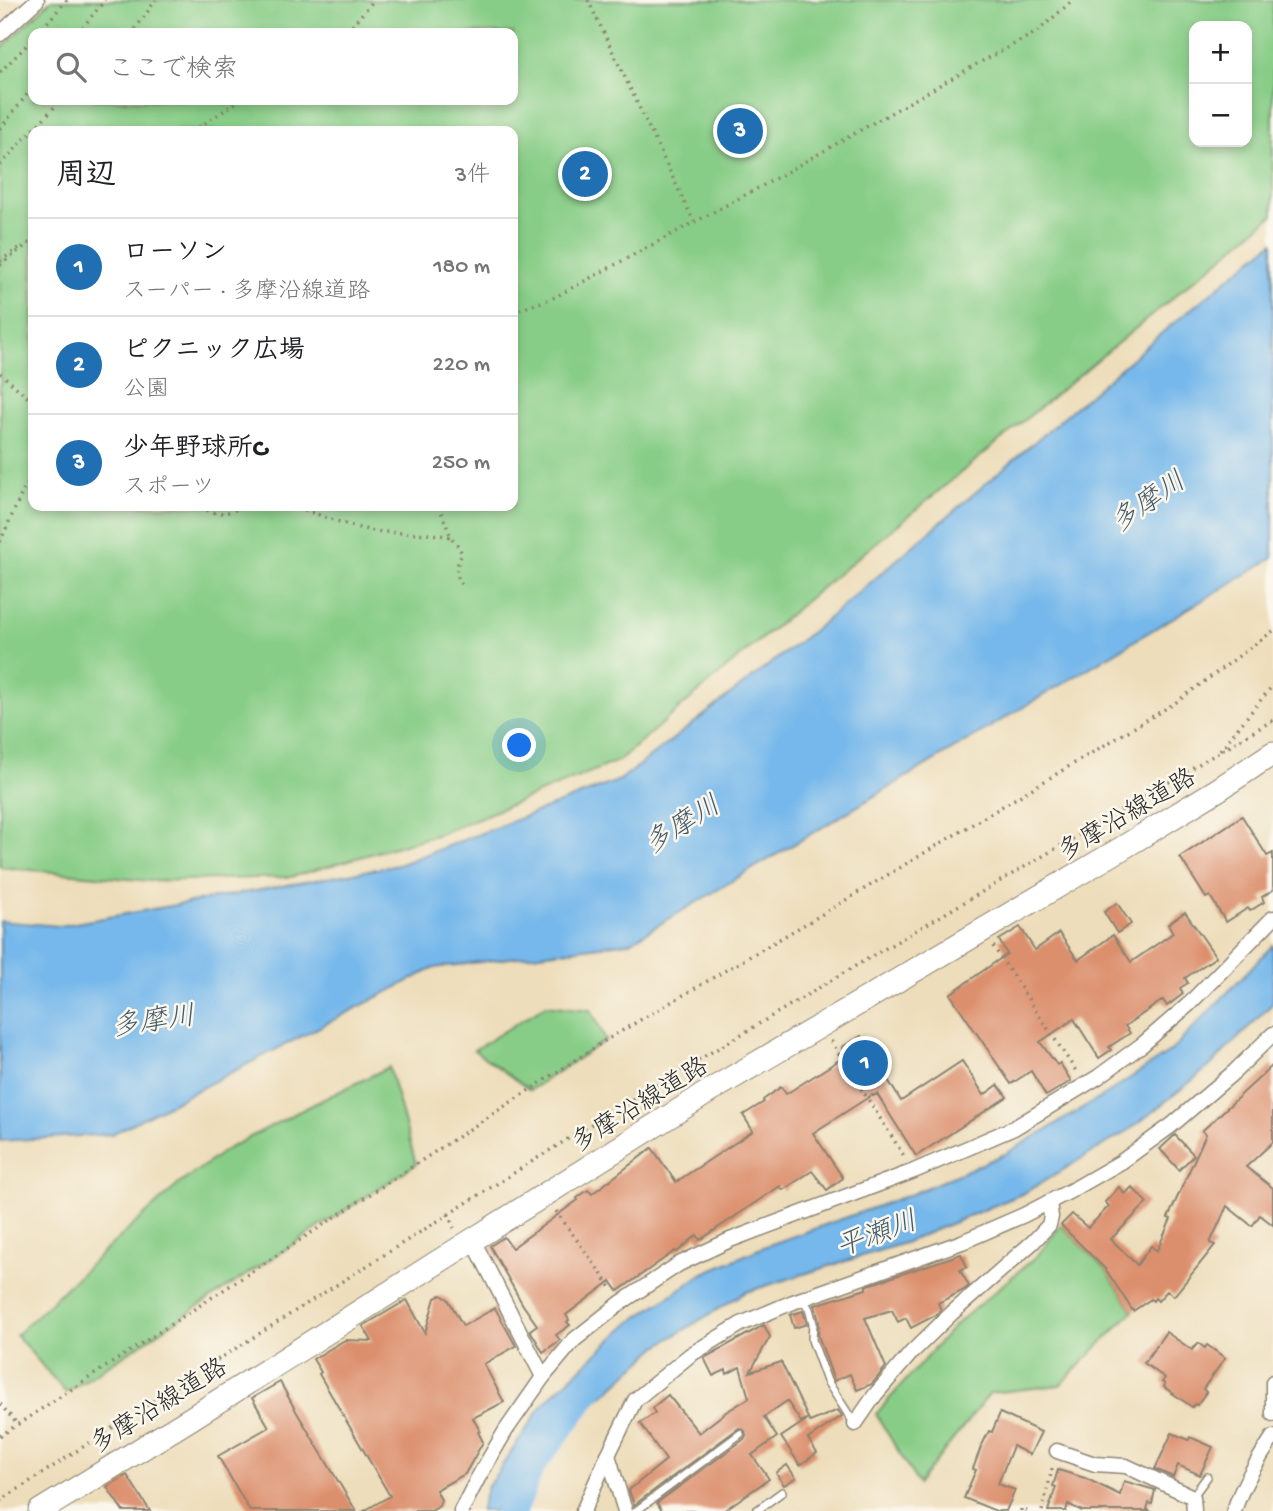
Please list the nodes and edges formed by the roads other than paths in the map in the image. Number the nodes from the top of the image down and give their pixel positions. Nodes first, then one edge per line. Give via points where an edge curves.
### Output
1 (37, 0) edge
2 (0, 34) edge
3 (1273, 753) edge
4 (1273, 918) edge
5 (1273, 1034) edge
6 (1049, 1202) junction
7 (473, 1240) junction
8 (803, 1299) junction
9 (543, 1377) junction
10 (1273, 1382) edge
11 (1273, 1413) edge
12 (855, 1424) joint
13 (740, 1434) dead end
14 (1273, 1437) edge
15 (1056, 1451) road end
16 (608, 1455) junction
17 (1207, 1477) dead end
18 (782, 1492) dead end
19 (1193, 1504) edge
20 (40, 1511) edge
21 (461, 1511) edge
22 (583, 1511) edge
23 (625, 1511) edge
24 (636, 1511) edge
25 (756, 1511) edge
26 (1182, 1511) edge
27 (1234, 1511) edge

1 - 2 street
3 - 7 main road, 多摩沿線道路 via 1175,817 713,1089
4 - 9 street via 1188,1005 1085,1085 1014,1128 679,1264 574,1340
5 - 6 street via 1172,1125 1121,1162
6 - 8 street via 962,1242
6 - 12 street via 1049,1225 912,1352
7 - 9 street
7 - 20 main road, 多摩沿線道路
8 - 12 lane via 827,1381
8 - 16 street via 741,1324 690,1355 635,1400
9 - 21 street via 506,1430
10 - 11 street
13 - 24 lane
14 - 27 street
15 - 19 street via 1095,1464 1126,1466
16 - 22 street
16 - 23 street
17 - 19 lane
18 - 25 lane
19 - 26 street

